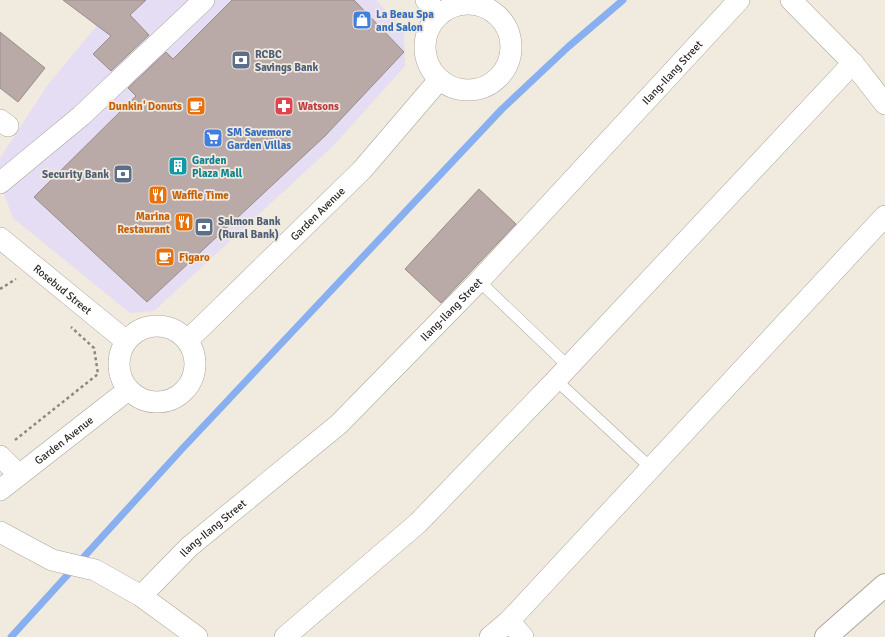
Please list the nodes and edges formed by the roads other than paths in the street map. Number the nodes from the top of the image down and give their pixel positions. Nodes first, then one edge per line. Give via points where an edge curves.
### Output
1 (204, 0) edge
2 (739, 0) edge
3 (791, 0) edge
4 (497, 6) edge
5 (433, 8) edge
6 (853, 63) junction
7 (439, 80) junction
8 (885, 104) edge
9 (0, 183) edge
10 (885, 216) edge
11 (0, 238) edge
12 (479, 281) junction
13 (188, 340) junction
14 (126, 341) junction
15 (562, 373) junction
16 (128, 390) junction
17 (6, 449) edge
18 (652, 468) junction
19 (19, 475) junction
20 (0, 490) edge
21 (0, 532) edge
22 (885, 585) edge
23 (141, 596) junction
24 (509, 621) junction
25 (197, 637) edge
26 (285, 637) edge
27 (490, 637) edge
28 (523, 637) edge
29 (826, 637) edge

1 - 9 street via 81,116
2 - 12 street, Ilang-Ilang Street
3 - 6 street
4 - 5 street via 467,4
4 - 7 street via 511,41 509,58 502,74 488,85 472,90 454,88
5 - 7 street via 424,46 428,64
6 - 8 street
6 - 15 street
7 - 13 street, Garden Avenue via 362,170
10 - 18 street
11 - 14 street, Rosebud Street
12 - 15 lane
12 - 23 street, Ilang-Ilang Street via 339,424 189,547
13 - 14 street via 174,329 157,326 140,330
13 - 16 street via 194,353 196,368 192,382 182,394 170,401 154,403 140,399
14 - 16 street via 120,353 118,366 121,379
15 - 18 lane
15 - 26 street via 418,523
16 - 19 street, Garden Avenue
17 - 19 street
18 - 24 street
19 - 20 street, Garden Avenue
21 - 23 street via 52,560 95,570
22 - 29 street
23 - 25 street
24 - 27 street
24 - 28 street

